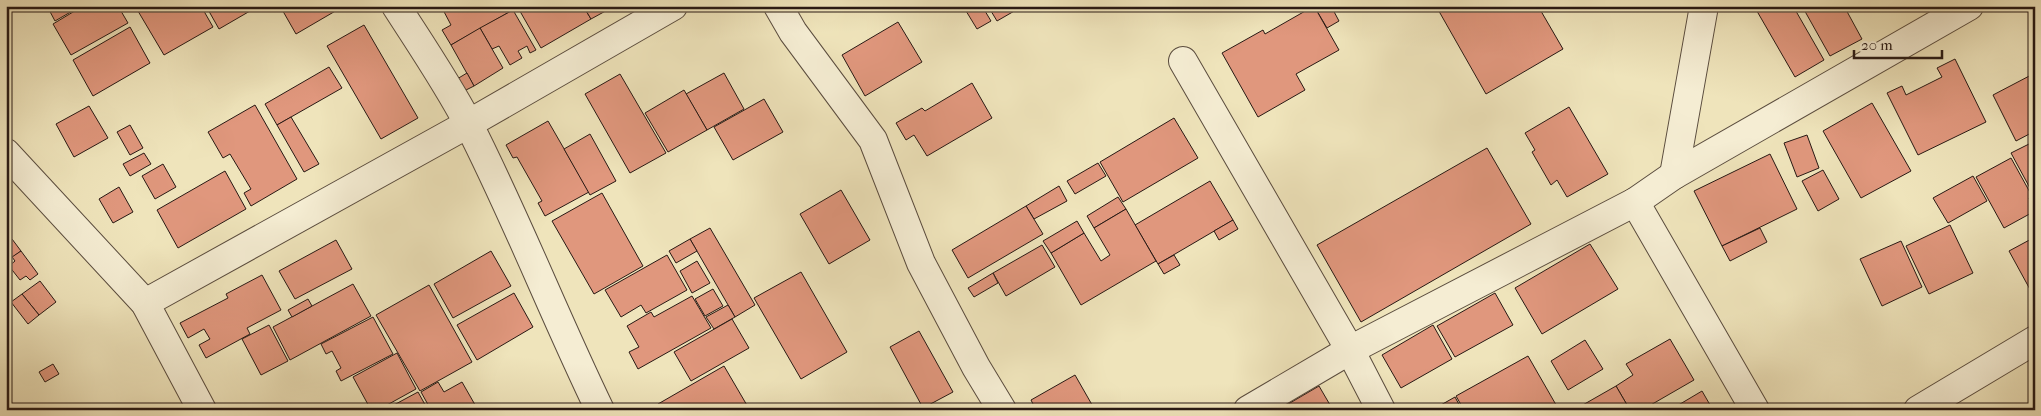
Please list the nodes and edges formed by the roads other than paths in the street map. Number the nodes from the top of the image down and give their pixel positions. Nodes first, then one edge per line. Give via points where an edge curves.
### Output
1 (396, 6) edge
2 (673, 6) edge
3 (778, 6) edge
4 (1704, 6) edge
5 (1969, 6) edge
6 (1184, 61) dead end
7 (468, 124) junction
8 (6, 153) edge
9 (1674, 175) junction
10 (1635, 202) junction
11 (144, 303) junction
12 (2035, 340) edge
13 (1350, 350) junction
14 (202, 410) edge
15 (600, 410) edge
16 (1002, 410) edge
17 (1248, 410) edge
18 (1381, 410) edge
19 (1755, 410) edge
20 (1918, 410) edge

1 - 7 street
2 - 7 street
3 - 16 street via 793,32 873,140 921,263
4 - 9 street
5 - 9 street
6 - 13 street
7 - 11 street
7 - 15 street
8 - 11 street
9 - 10 street
10 - 13 street
10 - 19 street
11 - 14 street
12 - 20 street
13 - 17 street
13 - 18 street

